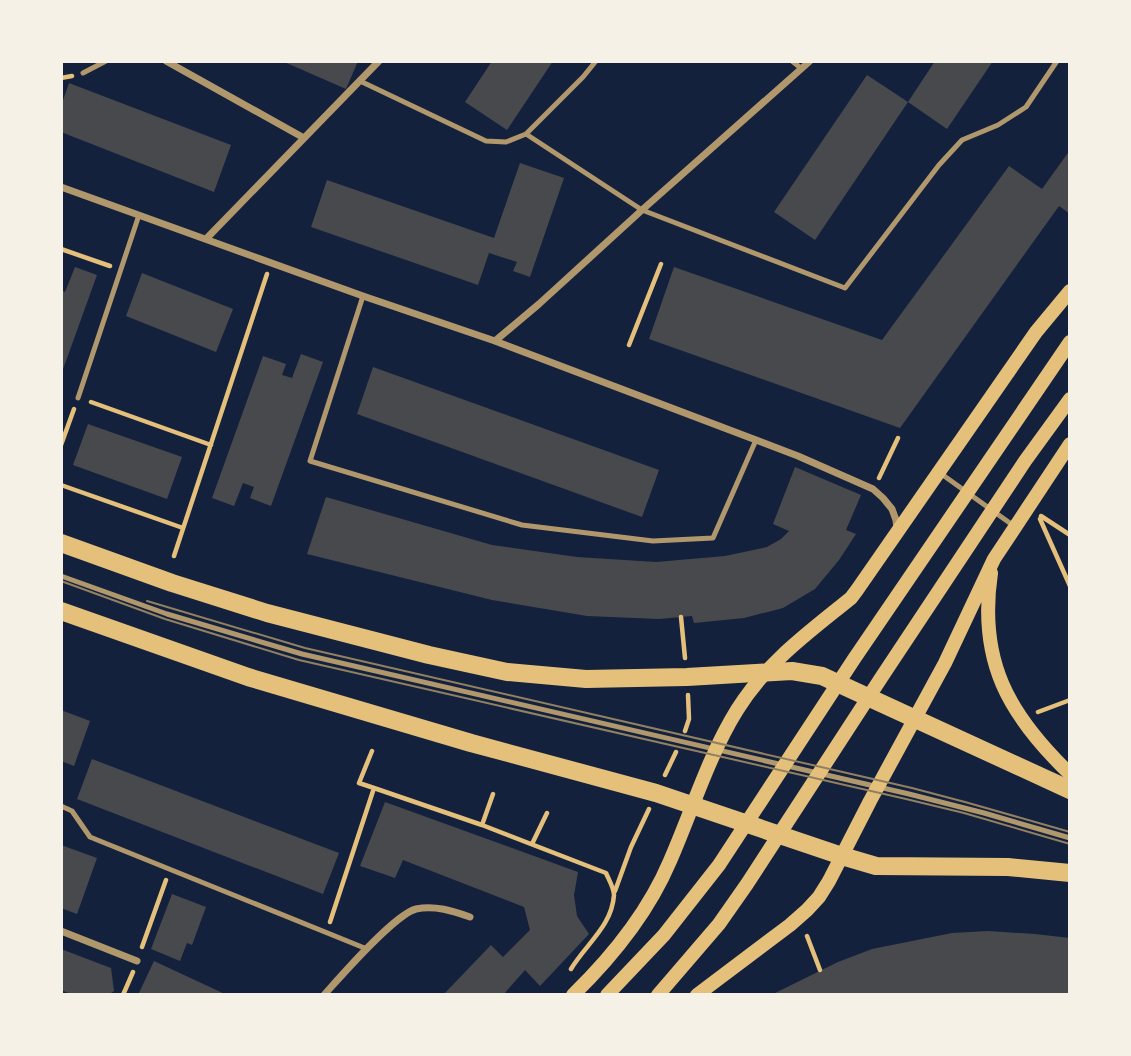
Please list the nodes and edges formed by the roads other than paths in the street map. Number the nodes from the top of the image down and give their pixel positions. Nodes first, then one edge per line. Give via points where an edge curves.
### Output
1 (106, 61) edge
2 (166, 61) edge
3 (379, 61) edge
4 (596, 61) edge
5 (792, 61) edge
6 (810, 61) edge
7 (1057, 61) edge
8 (802, 69) junction
9 (83, 73) dead end
10 (360, 80) junction
11 (526, 134) junction
12 (304, 138) junction
13 (61, 187) edge
14 (642, 210) junction
15 (139, 215) junction
16 (206, 239) junction
17 (1070, 291) edge
18 (363, 296) junction
19 (495, 341) junction
20 (1070, 342) edge
21 (78, 398) road end
22 (1070, 399) edge
23 (756, 440) junction
24 (1070, 443) edge
25 (940, 473) junction
26 (1015, 527) junction
27 (897, 535) junction
28 (61, 544) edge
29 (994, 559) junction
30 (61, 576) edge
31 (61, 611) edge
32 (765, 671) junction
33 (916, 718) junction
34 (715, 750) junction
35 (1070, 774) edge
36 (878, 787) junction
37 (1070, 789) edge
38 (693, 805) junction
39 (61, 806) edge
40 (1070, 838) edge
41 (842, 856) junction
42 (1070, 873) edge
43 (470, 917) dead end
44 (61, 931) edge
45 (367, 949) junction
46 (137, 961) road end
47 (324, 995) edge
48 (573, 995) edge
49 (607, 995) edge
50 (658, 995) edge
51 (696, 995) edge

1 - 9 lane
2 - 12 street
3 - 10 street
4 - 11 lane
5 - 8 lane
6 - 8 street
7 - 14 lane via 1027,107 962,140 947,156 845,288
8 - 14 street
10 - 11 lane via 486,141 506,142
10 - 12 street
11 - 14 lane
12 - 16 street
13 - 15 street
14 - 19 street
15 - 16 street
15 - 21 lane
16 - 18 street
17 - 25 main road via 1036,332
18 - 19 street
18 - 23 lane via 310,461 522,525 653,541 713,538
19 - 23 street
20 - 49 main road via 719,864 664,935
22 - 50 main road via 747,884
23 - 27 street via 873,489 892,509
24 - 26 main road
25 - 26 lane
25 - 27 main road
26 - 29 main road
27 - 32 main road via 851,598
28 - 32 main road via 267,613 476,666 586,679
29 - 33 main road
29 - 35 main road via 988,615 996,671 1024,724
30 - 34 lane via 167,614 302,654
31 - 38 main road via 292,691
32 - 33 main road via 822,676
32 - 34 main road
33 - 36 main road
33 - 37 main road
34 - 36 lane
34 - 38 main road
36 - 40 lane
36 - 41 main road
38 - 41 main road
38 - 48 main road via 651,899 627,936
39 - 45 lane via 72,811 90,837
41 - 42 main road via 876,866 1008,867
41 - 51 main road via 807,910
43 - 45 street via 430,907 414,910
44 - 46 street
45 - 47 street

